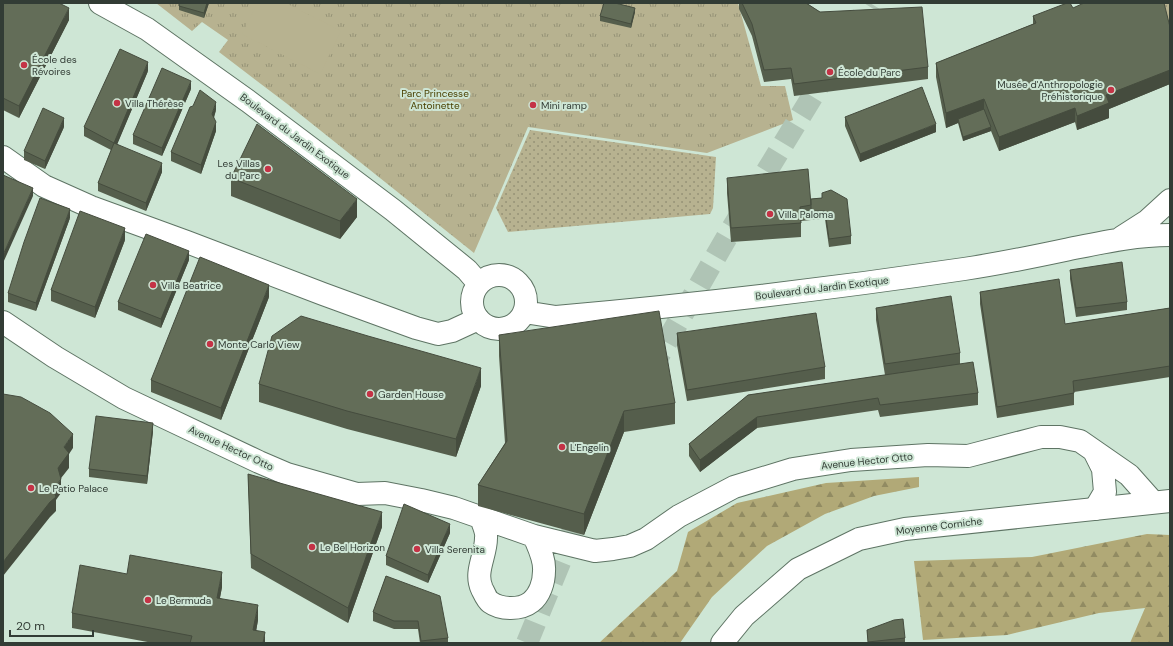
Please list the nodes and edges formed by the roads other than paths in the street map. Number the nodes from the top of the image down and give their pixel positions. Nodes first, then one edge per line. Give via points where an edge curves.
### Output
1 (100, 3) edge
2 (3, 157) edge
3 (1170, 200) edge
4 (1170, 235) edge
5 (1117, 239) junction
6 (479, 284) junction
7 (524, 312) junction
8 (478, 319) junction
9 (3, 322) edge
10 (1094, 451) junction
11 (1162, 501) edge
12 (1095, 509) junction
13 (481, 518) junction
14 (534, 536) junction
15 (722, 643) edge

1 - 6 street, Boulevard du Jardin Exotique via 147,29 255,106 394,210 467,270
2 - 8 street via 44,186 91,206 416,328 438,334 452,331
3 - 5 street, Boulevard du Jardin Exotique via 1147,221
4 - 5 street, Boulevard du Jardin Exotique
5 - 7 street, Boulevard du Jardin Exotique via 973,267 810,290 564,316
6 - 7 street via 485,279 499,275 514,280 521,286 525,295
6 - 8 street via 474,290 472,305
7 - 8 street via 514,325 507,328 491,328
9 - 13 street, Avenue Hector Otto via 124,398 287,474 357,494 384,493 421,500
10 - 11 street, Avenue Hector Otto
10 - 12 street via 1103,469 1105,492
10 - 14 street, Avenue Hector Otto via 1080,441 1041,437 968,456 928,455 851,460 793,469 734,487 697,505 646,539 630,546 595,551
11 - 12 street, Moyenne Corniche
12 - 15 street, Moyenne Corniche via 905,529 859,539 798,569 744,616
13 - 14 street, Avenue Hector Otto
13 - 14 street via 486,536 478,578 490,602 506,608 521,606 537,595 544,571 543,556

